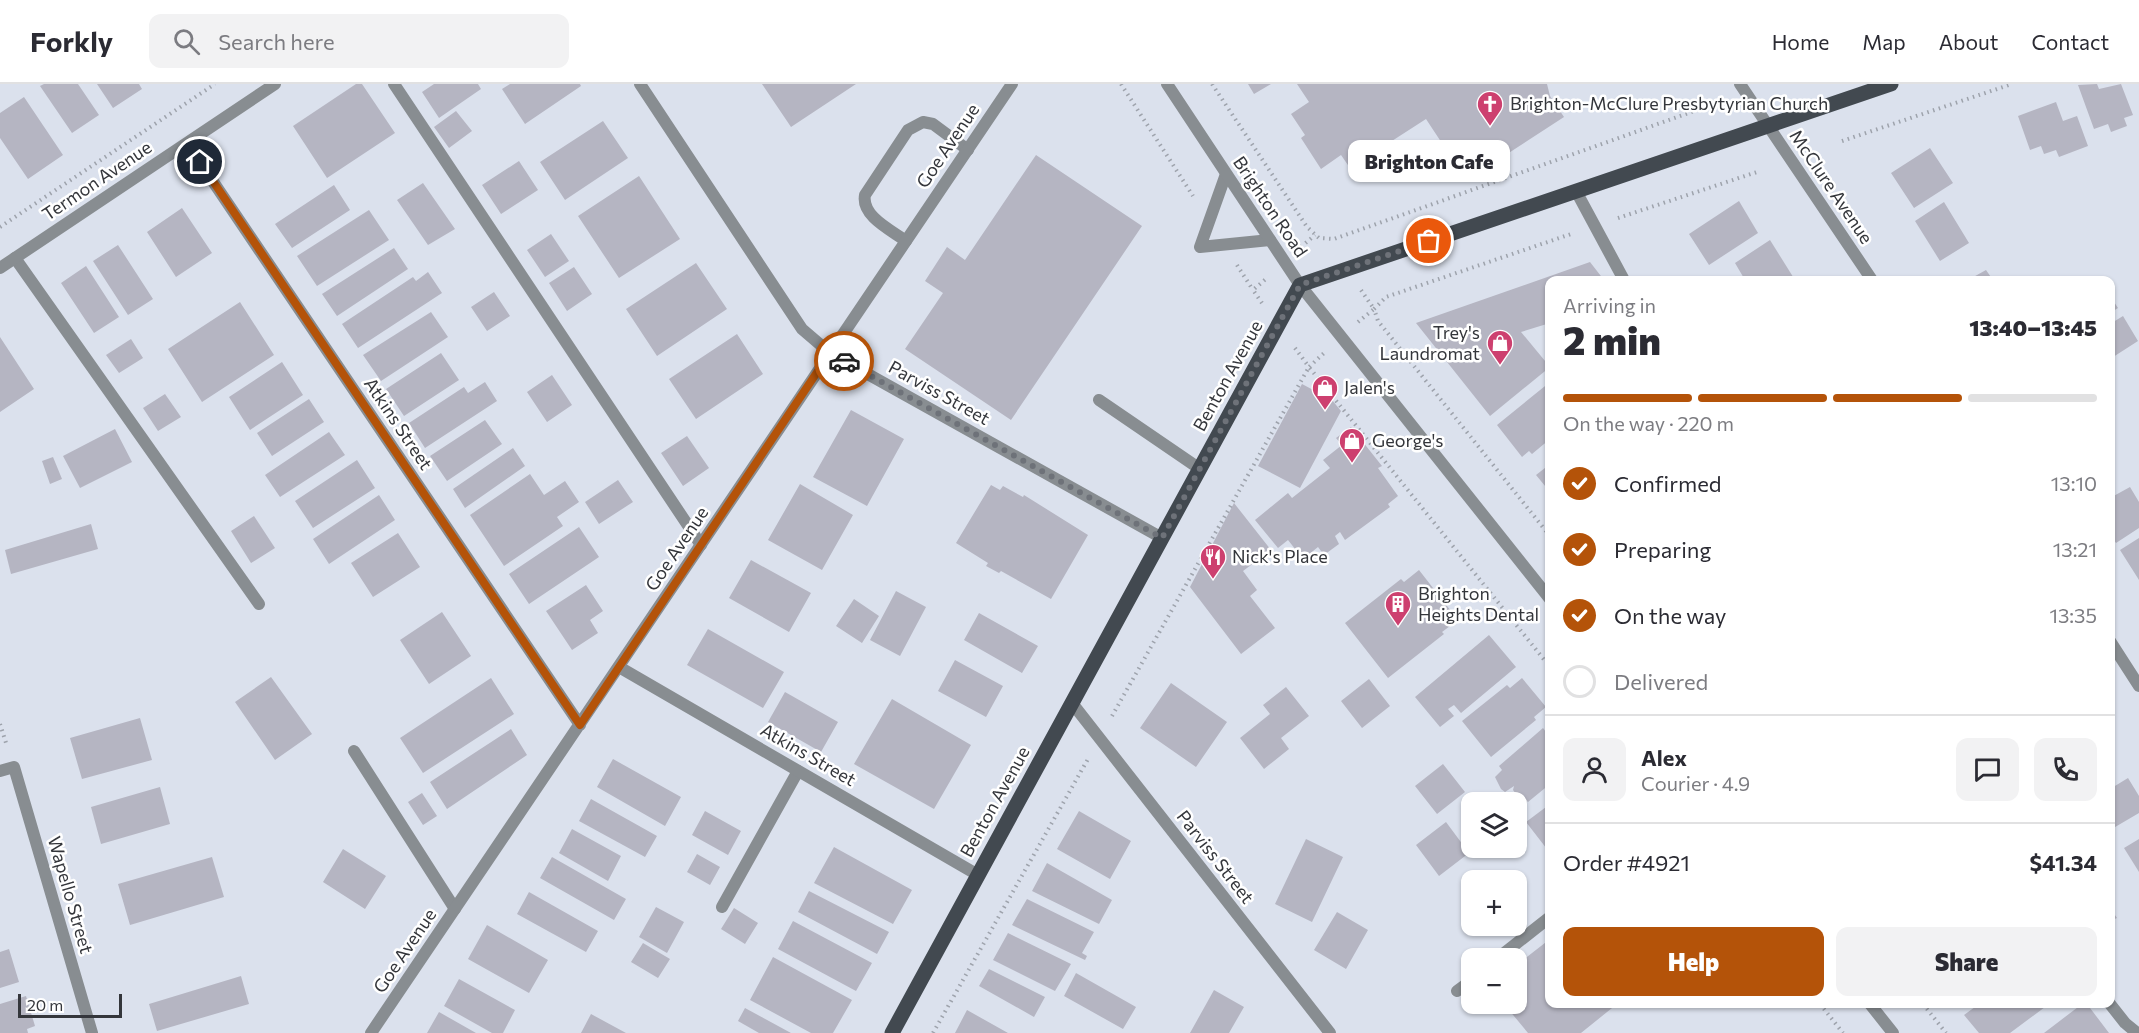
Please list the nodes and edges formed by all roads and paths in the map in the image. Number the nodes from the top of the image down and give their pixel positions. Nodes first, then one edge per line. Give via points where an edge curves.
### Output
1 (215, 84) edge
2 (275, 84) edge
3 (394, 84) edge
4 (640, 84) edge
5 (1012, 84) edge
6 (1121, 84) edge
7 (1167, 84) edge
8 (1212, 84) edge
9 (1740, 84) edge
10 (1891, 84) edge
11 (2012, 84) edge
12 (1717, 104) dead end
13 (1768, 126) junction
14 (1842, 141) dead end
15 (187, 143) junction
16 (968, 150) junction
17 (1760, 171) dead end
18 (1226, 174) junction
19 (1576, 191) junction
20 (1209, 222) junction
21 (1595, 226) junction
22 (0, 227) edge
23 (1270, 240) junction
24 (906, 241) junction
25 (1224, 245) junction
26 (15, 258) junction
27 (0, 268) edge
28 (1622, 276) edge
29 (1869, 276) edge
30 (1300, 285) junction
31 (1253, 290) dead end
32 (830, 353) junction
33 (1099, 400) dead end
34 (1200, 469) junction
35 (1545, 530) edge
36 (1162, 538) junction
37 (701, 545) junction
38 (1545, 593) edge
39 (259, 604) dead end
40 (2115, 649) edge
41 (1545, 661) edge
42 (619, 667) junction
43 (2139, 686) edge
44 (1072, 703) junction
45 (580, 725) junction
46 (1099, 739) junction
47 (354, 751) dead end
48 (0, 771) edge
49 (798, 771) junction
50 (978, 875) junction
51 (722, 907) dead end
52 (455, 909) junction
53 (1545, 921) edge
54 (1511, 948) edge
55 (1461, 989) edge
56 (1457, 992) dead end
57 (1823, 1008) edge
58 (1873, 1008) edge
59 (1926, 1008) edge
60 (2113, 1008) edge
61 (92, 1033) edge
62 (371, 1033) edge
63 (892, 1033) edge
64 (933, 1033) edge
65 (1330, 1033) edge
66 (1843, 1033) edge
67 (1893, 1033) edge
68 (1946, 1033) edge
69 (2137, 1033) edge

1 - 22 path
2 - 15 street, Termon Avenue
3 - 37 street
4 - 32 street, Parviss Street via 802,329
5 - 16 street, Goe Avenue
6 - 20 path
7 - 18 street, Brighton Road
8 - 12 path via 1307,227 1319,238 1334,239
9 - 13 street, McClure Avenue
10 - 13 main road
11 - 14 path
13 - 19 main road
13 - 29 street, McClure Avenue
15 - 26 street, Termon Avenue
15 - 45 street, Atkins Street
16 - 24 street, Goe Avenue
16 - 24 street via 933,124 923,122 908,130 864,202 869,213
17 - 21 path
18 - 20 street
18 - 23 street, Brighton Road
19 - 21 street
19 - 30 main road
20 - 25 street via 1200,247
21 - 28 street
21 - 35 path via 1386,297 1374,309 1378,321
23 - 25 street
23 - 30 street, Brighton Road
24 - 32 street, Goe Avenue
25 - 31 path
26 - 27 street, Termon Avenue
26 - 39 street
30 - 34 main road, Benton Avenue
30 - 38 street, Brighton Road
32 - 36 street, Parviss Street
32 - 37 street, Goe Avenue
33 - 34 street
34 - 36 main road, Benton Avenue
36 - 44 main road, Benton Avenue
37 - 42 street, Goe Avenue
40 - 43 street
41 - 46 path via 1309,367
42 - 45 street, Goe Avenue
42 - 49 street, Atkins Street
44 - 46 street, Parviss Street
44 - 50 main road, Benton Avenue
45 - 52 street, Goe Avenue
46 - 64 path
46 - 65 street, Parviss Street
47 - 52 street
48 - 61 street, Wapello Street via 14,767
49 - 50 street, Atkins Street
49 - 51 street
50 - 63 main road, Benton Avenue
52 - 62 street, Goe Avenue
53 - 54 street
55 - 56 street
57 - 66 path
58 - 67 street
59 - 68 path
60 - 69 street

